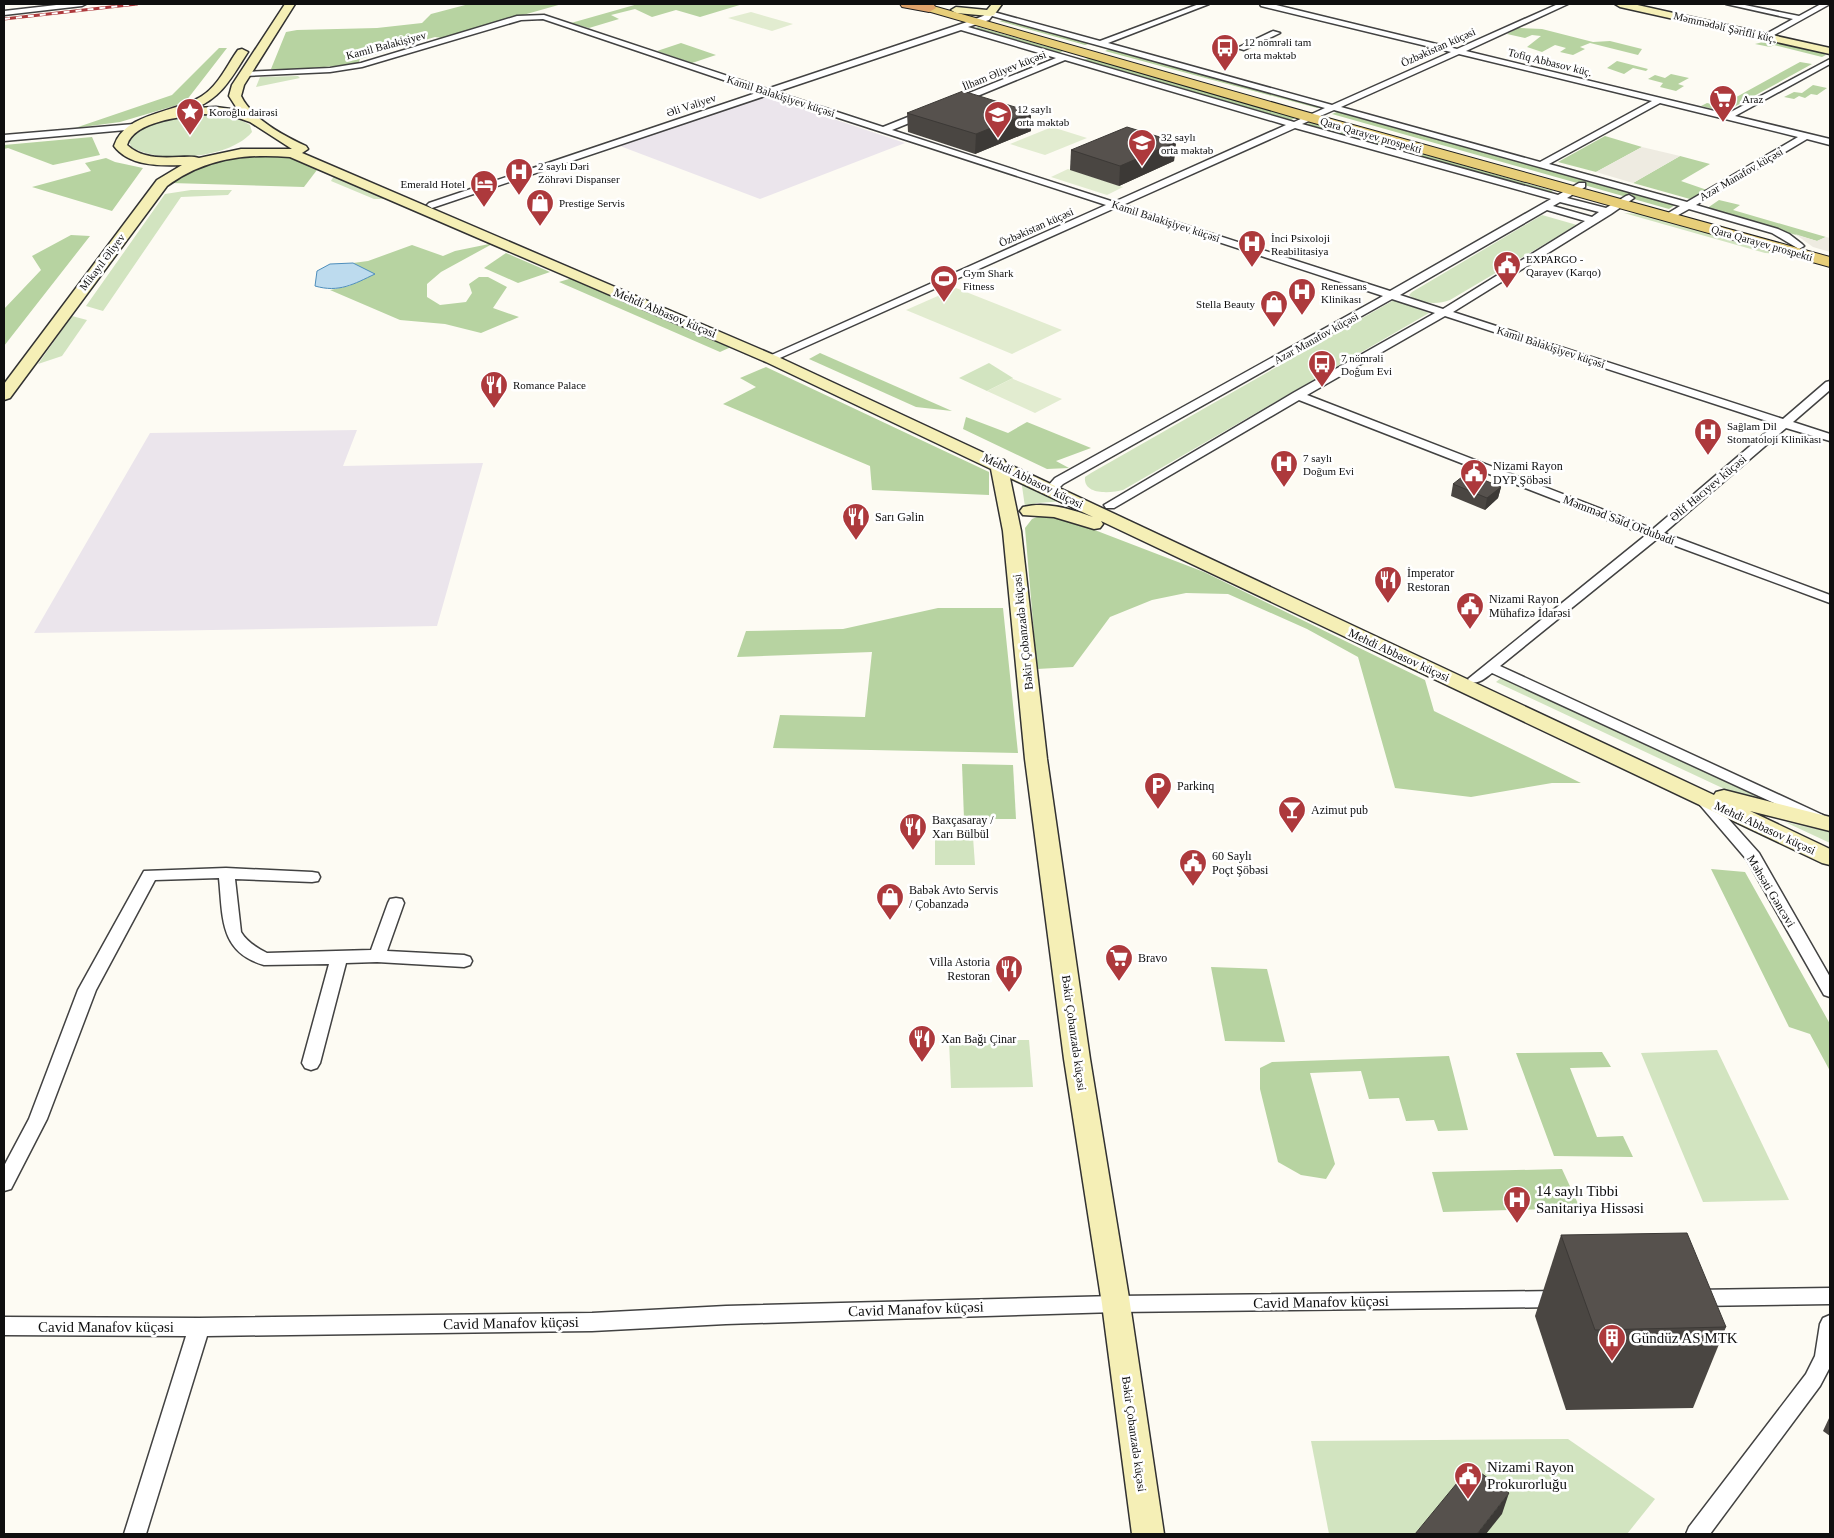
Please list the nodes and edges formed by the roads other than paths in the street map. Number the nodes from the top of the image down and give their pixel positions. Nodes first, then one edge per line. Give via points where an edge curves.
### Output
1 (82, 4) edge
2 (290, 4) edge
3 (907, 4) edge
4 (914, 4) edge
5 (997, 4) edge
6 (1205, 4) edge
7 (1264, 4) edge
8 (1564, 4) edge
9 (1620, 4) edge
10 (1730, 4) edge
11 (1826, 4) edge
12 (933, 6) edge
13 (4, 13) edge
14 (530, 16) joint
15 (984, 18) junction
16 (1799, 18) junction
17 (960, 27) junction
18 (1276, 33) dead end
19 (1767, 37) junction
20 (250, 40) dead end
21 (1102, 43) junction
22 (1241, 48) dead end
23 (1084, 50) junction
24 (1830, 51) edge
25 (1459, 52) junction
26 (1062, 58) junction
27 (1830, 62) edge
28 (244, 74) junction
29 (767, 92) junction
30 (1660, 100) junction
31 (944, 106) edge
32 (936, 109) edge
33 (1323, 113) junction
34 (1728, 117) junction
35 (151, 120) junction
36 (260, 121) junction
37 (1295, 125) junction
38 (134, 128) junction
39 (883, 130) junction
40 (1806, 136) junction
41 (4, 138) edge
42 (1830, 142) edge
43 (221, 155) junction
44 (134, 156) junction
45 (1542, 164) junction
46 (1577, 188) junction
47 (1556, 199) junction
48 (432, 205) junction
49 (1115, 205) junction
50 (1619, 205) junction
51 (1545, 207) junction
52 (1677, 211) junction
53 (1593, 220) junction
54 (1830, 255) edge
55 (1830, 262) edge
56 (1392, 295) junction
57 (1445, 312) junction
58 (778, 356) junction
59 (4, 372) edge
60 (1830, 384) edge
61 (4, 395) edge
62 (1297, 395) junction
63 (1784, 424) junction
64 (1830, 438) edge
65 (1009, 465) junction
66 (1057, 486) junction
67 (1110, 505) junction
68 (1086, 506) junction
69 (1029, 511) junction
70 (1012, 531) junction
71 (1655, 534) junction
72 (1226, 573) junction
73 (1830, 599) edge
74 (1483, 673) junction
75 (1702, 798) junction
76 (1827, 822) edge
77 (1830, 858) edge
78 (226, 873) junction
79 (312, 877) dead end
80 (396, 903) dead end
81 (377, 956) junction
82 (339, 958) junction
83 (464, 961) dead end
84 (1830, 991) edge
85 (311, 1063) dead end
86 (4, 1184) edge
87 (1670, 1298) edge
88 (1581, 1299) edge
89 (1830, 1301) edge
90 (1116, 1304) junction
91 (1830, 1324) edge
92 (4, 1326) edge
93 (199, 1327) junction
94 (135, 1534) edge
95 (1148, 1534) edge
96 (1697, 1534) edge

1 - 13 street
2 - 28 street
3 - 12 highway
4 - 12 main road, Qara Qarayev prospekti
5 - 15 street
6 - 21 street, İlham Əliyev küçəsi
7 - 25 street, Tofiq Abbasov küç.
8 - 25 street, Özbəkistan küçəsi
9 - 19 street, Məmmədəli Şərifli küç.
10 - 16 street
11 - 16 street
12 - 15 main road, Qara Qarayev prospekti
12 - 15 main road, Qara Qarayev prospekti
14 - 28 street, Kamil Balakişiyev via 362,65
14 - 29 street, Kamil Balakişiyev küçəsi via 552,19
15 - 17 street, Əli Vəliyev
15 - 21 street
15 - 23 main road, Qara Qarayev prospekti
16 - 19 street
17 - 26 street
17 - 29 street, Əli Vəliyev
18 - 22 street
19 - 24 street, Məmmədəli Şərifli küç.
20 - 35 street via 209,97
21 - 23 street, İlham Əliyev küçəsi
21 - 33 street
23 - 26 street, İlham Əliyev küçəsi
23 - 33 main road, Qara Qarayev prospekti
25 - 30 street, Tofiq Abbasov küç.
25 - 33 street, Özbəkistan küçəsi
26 - 31 street, İlham Əliyev küçəsi
26 - 37 street
27 - 34 street
28 - 36 street, Mehdi Abbasov küçəsi via 236,89 236,100
29 - 39 street, Kamil Balakişiyev küçəsi
29 - 48 street, Əli Vəliyev
30 - 34 street, Tofiq Abbasov küç.
30 - 45 street
32 - 39 street
33 - 37 street, Özbəkistan küçəsi
33 - 45 street
33 - 46 main road, Qara Qarayev prospekti
34 - 40 street, Tofiq Abbasov küç.
35 - 36 street via 214,111 249,116
35 - 38 street
36 - 43 street via 264,127 258,139
36 - 48 street, Mehdi Abbasov küçəsi via 284,141
37 - 47 street
37 - 49 street, Özbəkistan küçəsi
38 - 41 street
38 - 44 street via 120,140 125,152
39 - 49 street, Kamil Balakişiyev küçəsi
40 - 42 street, Tofiq Abbasov küç.
40 - 52 street, Azər Manafov küçəsi
43 - 44 street via 183,161
43 - 58 street, Mehdi Abbasov küçəsi via 265,151 302,156
43 - 61 street, Mikayıl Əliyev via 186,166 162,183
44 - 59 street, Mikayıl Əliyev via 150,165 152,170 148,179
45 - 52 street
46 - 47 street, Azər Manafov küçəsi
46 - 50 main road, Qara Qarayev prospekti
47 - 50 street
47 - 51 street, Azər Manafov küçəsi
48 - 58 street, Mehdi Abbasov küçəsi
49 - 56 street, Kamil Balakişiyev küçəsi
49 - 58 street, Özbəkistan küçəsi
50 - 52 main road, Qara Qarayev prospekti
50 - 53 street
51 - 53 street
51 - 56 street, Azər Manafov küçəsi
52 - 54 main road, Qara Qarayev prospekti
52 - 55 main road, Qara Qarayev prospekti
53 - 57 street
56 - 57 street, Kamil Balakişiyev küçəsi
56 - 66 street, Azər Manafov küçəsi
57 - 62 street
57 - 63 street, Kamil Balakişiyev küçəsi
58 - 65 street, Mehdi Abbasov küçəsi
60 - 63 street, Əlif Hacıyev küçəsi
62 - 67 street
62 - 71 street, Məmməd Səid Ordubadi
63 - 64 street, Kamil Balakişiyev küçəsi
63 - 71 street, Əlif Hacıyev küçəsi
65 - 66 street, Mehdi Abbasov küçəsi
65 - 70 street, Bəkir Çobanzadə küçəsi
66 - 67 street, Mehdi Abbasov küçəsi
66 - 68 street, Mehdi Abbasov küçəsi
67 - 68 street
67 - 74 street, Mehdi Abbasov küçəsi
68 - 69 street via 1049,505
68 - 72 street, Mehdi Abbasov küçəsi
69 - 70 street
69 - 72 street via 1044,509 1068,514
70 - 90 street, Bəkir Çobanzadə küçəsi via 1036,759 1077,1059
71 - 73 street, Məmməd Səid Ordubadi
71 - 74 street, Əlif Hacıyev küçəsi
72 - 75 street, Mehdi Abbasov küçəsi
74 - 76 street, Mehdi Abbasov küçəsi via 1726,797
75 - 77 street, Mehdi Abbasov küçəsi
75 - 84 street, Məhsəti Gəncəvi via 1753,857
78 - 79 street
78 - 82 street via 233,932 252,953 264,959
78 - 86 street via 150,875 87,990 42,1112
80 - 81 street
81 - 82 street
81 - 83 street
82 - 85 street
87 - 89 street
88 - 90 street, Cavid Manafov küçəsi
90 - 93 street, Cavid Manafov küçəsi via 592,1322
90 - 95 street, Bəkir Çobanzadə küçəsi
91 - 96 street via 1825,1356 1813,1380
92 - 93 street, Cavid Manafov küçəsi
93 - 94 street

